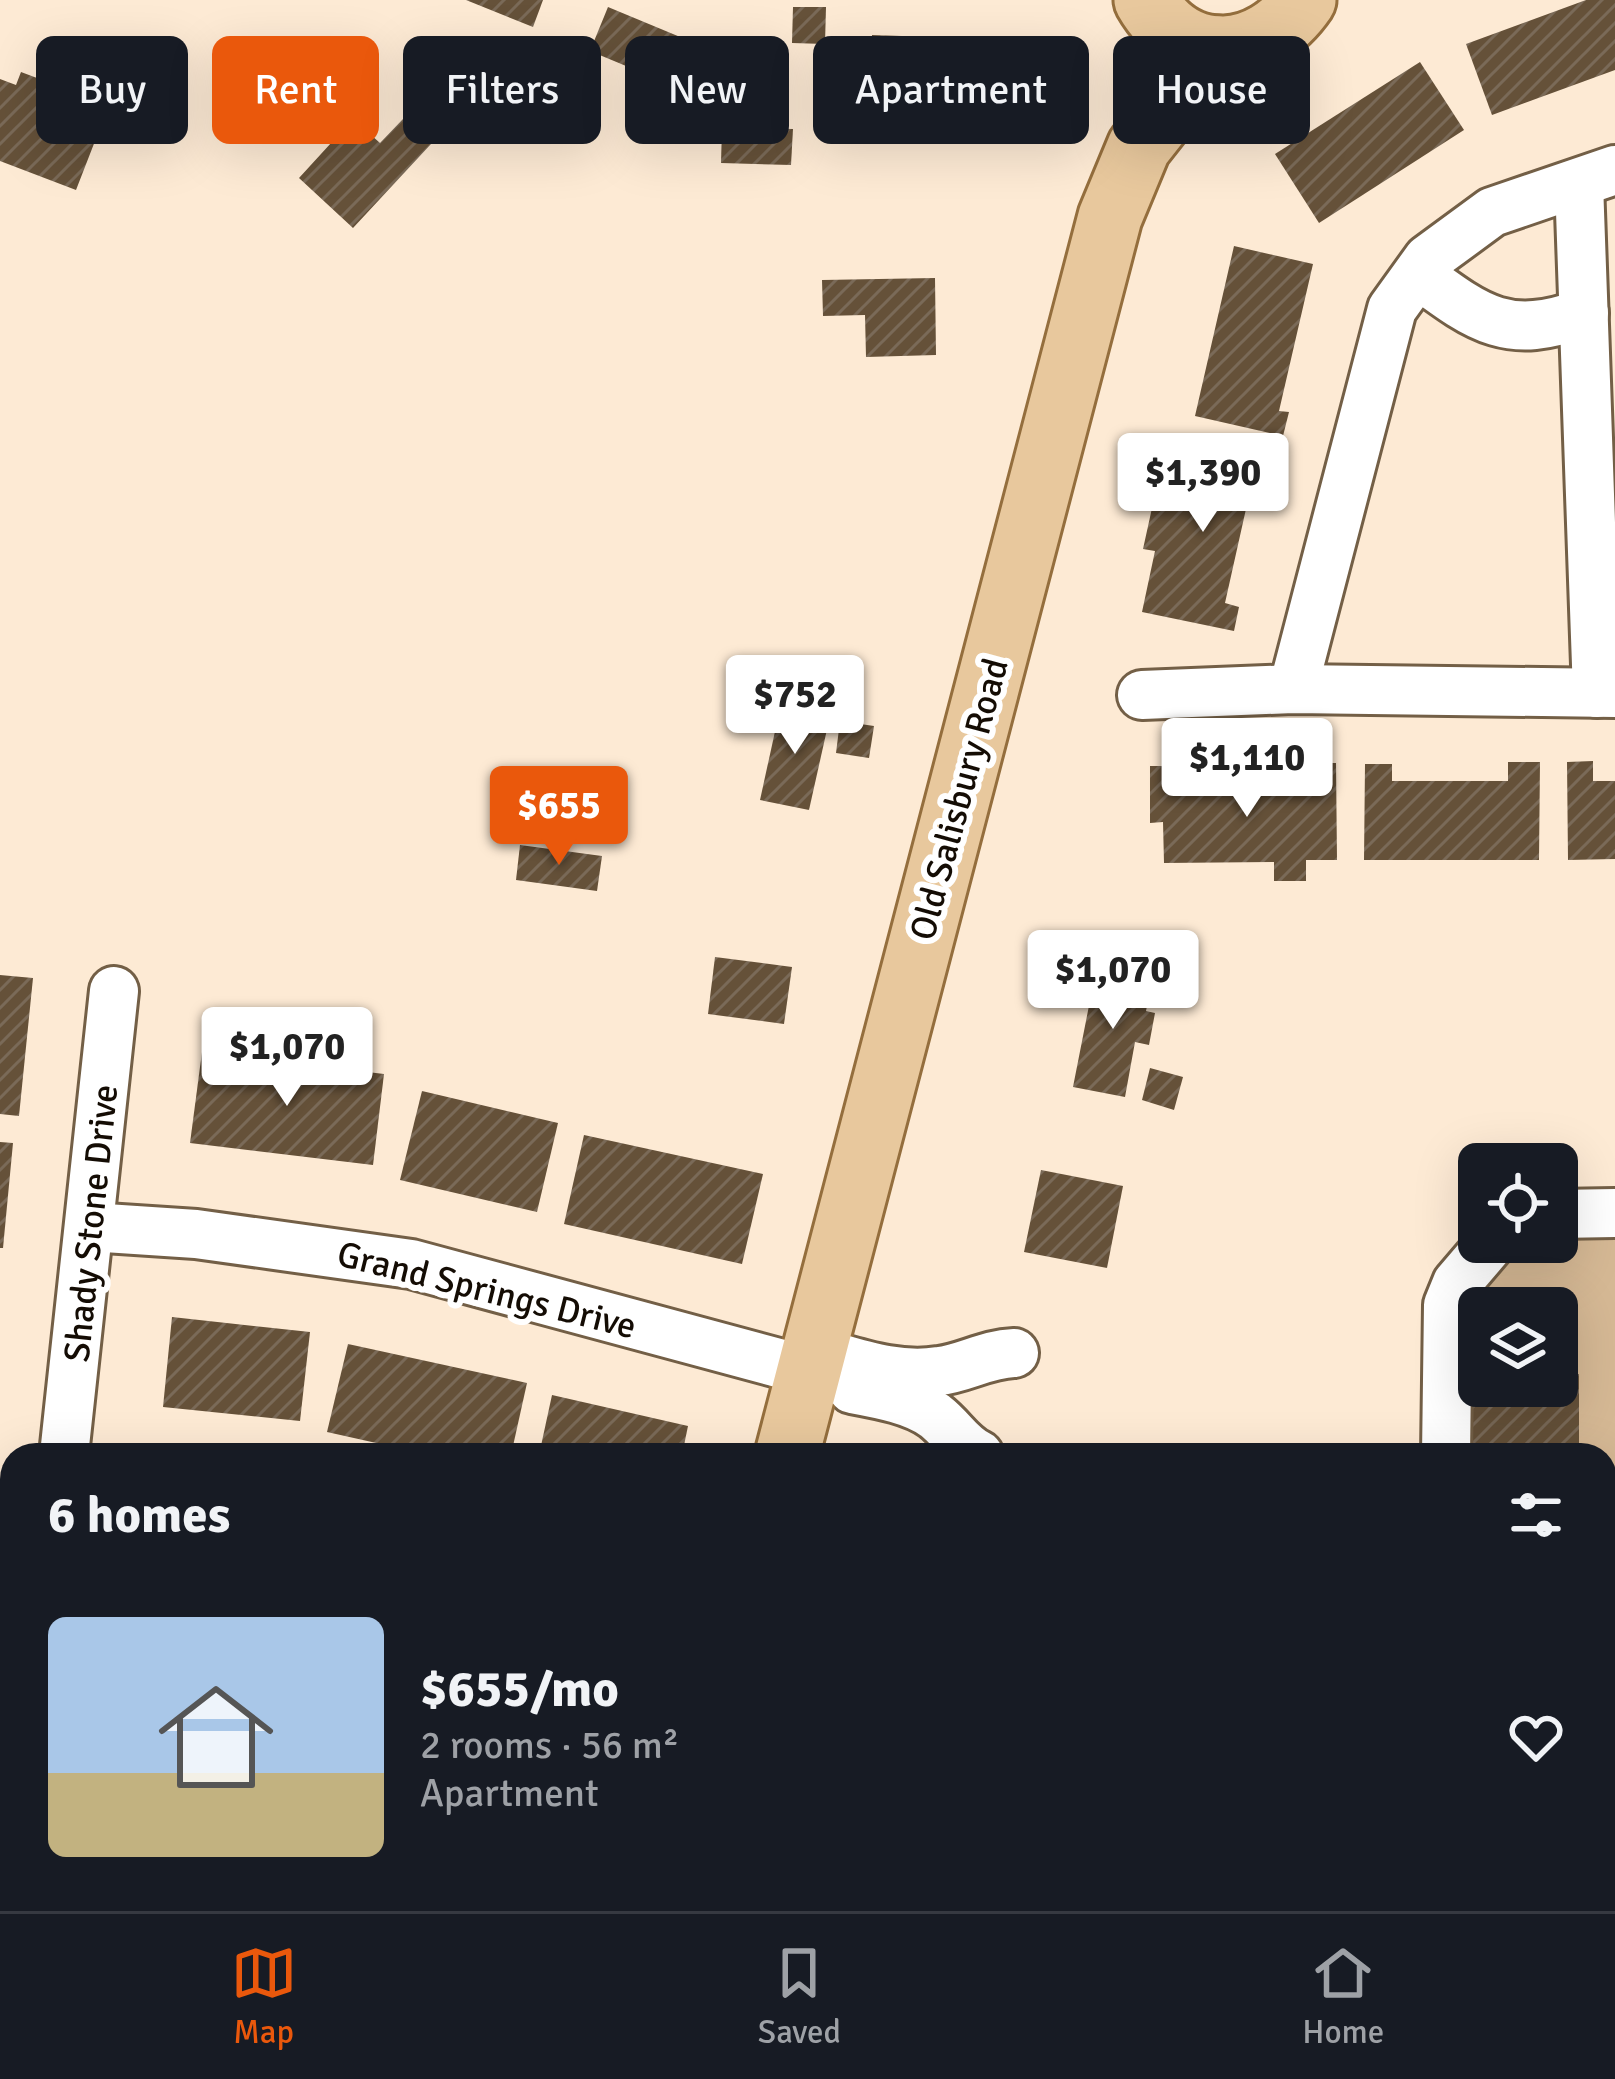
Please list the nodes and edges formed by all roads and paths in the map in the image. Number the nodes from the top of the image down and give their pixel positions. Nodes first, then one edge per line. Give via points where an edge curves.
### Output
1 (1304, 0) edge
2 (1147, 3) edge
3 (1181, 36) edge
4 (1270, 36) edge
5 (1141, 144) edge
6 (1139, 147) junction
7 (1597, 177) edge
8 (1418, 274) junction
9 (1584, 313) junction
10 (1293, 689) junction
11 (1606, 693) edge
12 (1142, 695) dead end
13 (114, 991) dead end
14 (1615, 1213) edge
15 (1578, 1214) edge
16 (90, 1227) junction
17 (1474, 1263) edge
18 (1014, 1353) dead end
19 (810, 1367) junction
20 (65, 1443) edge
21 (790, 1443) edge
22 (959, 1443) edge
23 (1446, 1443) edge

1 - 4 main road
2 - 3 main road, Old Salisbury Road
2 - 6 main road, Old Salisbury Road
5 - 6 main road, Old Salisbury Road
6 - 19 main road, Old Salisbury Road via 1110,217
7 - 8 street via 1492,212
7 - 9 street
8 - 9 street via 1499,324 1548,326
8 - 10 street via 1393,309
9 - 11 street
10 - 11 street
10 - 12 street
13 - 16 street, Shady Stone Drive
14 - 15 street
16 - 19 street, Grand Springs Drive via 411,1264
16 - 20 street, Shady Stone Drive
17 - 23 street via 1448,1305
18 - 19 street via 919,1374
19 - 21 main road, Old Salisbury Road
19 - 22 street via 931,1413

